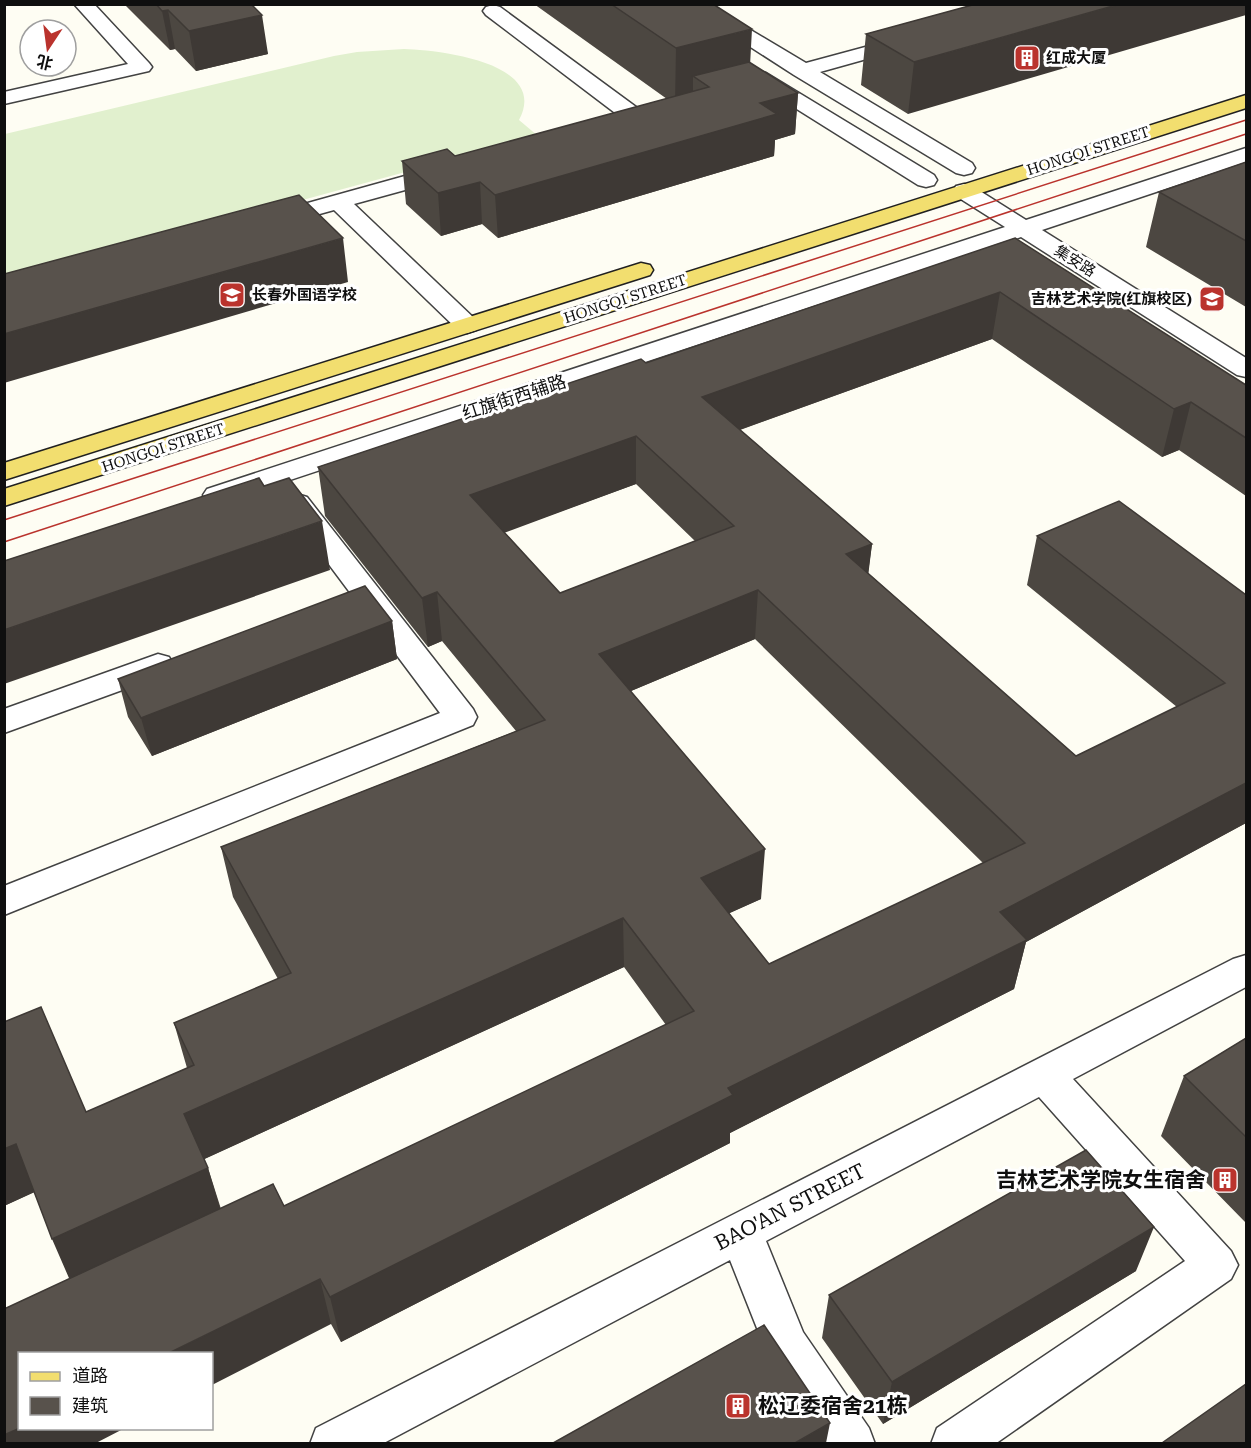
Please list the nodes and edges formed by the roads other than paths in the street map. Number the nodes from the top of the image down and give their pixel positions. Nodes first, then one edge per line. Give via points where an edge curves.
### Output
1 (83, 4) edge
2 (693, 4) edge
3 (493, 11) dead end
4 (928, 36) edge
5 (744, 67) edge
6 (801, 71) junction
7 (1246, 79) edge
8 (774, 86) junction
9 (743, 95) edge
10 (4, 98) edge
11 (1246, 101) edge
12 (612, 125) edge
13 (1246, 155) edge
14 (464, 166) edge
15 (926, 180) junction
16 (964, 180) junction
17 (339, 202) junction
18 (247, 227) edge
19 (1023, 228) junction
20 (691, 255) dead end
21 (657, 265) dead end
22 (467, 325) junction
23 (1246, 369) edge
24 (4, 472) edge
25 (276, 475) junction
26 (4, 498) edge
27 (197, 501) edge
28 (362, 588) junction
29 (329, 601) edge
30 (183, 655) edge
31 (4, 722) edge
32 (4, 901) edge
33 (1246, 970) edge
34 (1044, 1076) junction
35 (741, 1233) junction
36 (333, 1443) edge
37 (852, 1443) edge
38 (954, 1443) edge

1 - 10 street via 142,67
2 - 6 street, 集安路
3 - 12 street via 650,118
4 - 6 street
5 - 8 street
6 - 16 street, 集安路
7 - 16 main road, HONGQI STREET
8 - 9 street
8 - 15 street
11 - 16 main road, HONGQI STREET
13 - 19 street, 红旗街西辅路
14 - 17 street
15 - 16 main road, HONGQI STREET
15 - 20 main road, HONGQI STREET
16 - 19 street, 集安路
16 - 26 main road, HONGQI STREET
17 - 18 street
17 - 22 street
19 - 23 street, 集安路
19 - 25 street, 红旗街西辅路
21 - 22 main road, HONGQI STREET
22 - 24 main road, HONGQI STREET
25 - 27 street, 红旗街西辅路
25 - 28 street
28 - 29 street
28 - 32 street via 460,717
30 - 31 street
33 - 34 street, BAO'AN STREET
34 - 35 street, BAO'AN STREET
34 - 38 street via 1216,1265
35 - 36 street, BAO'AN STREET
35 - 37 street via 786,1346

